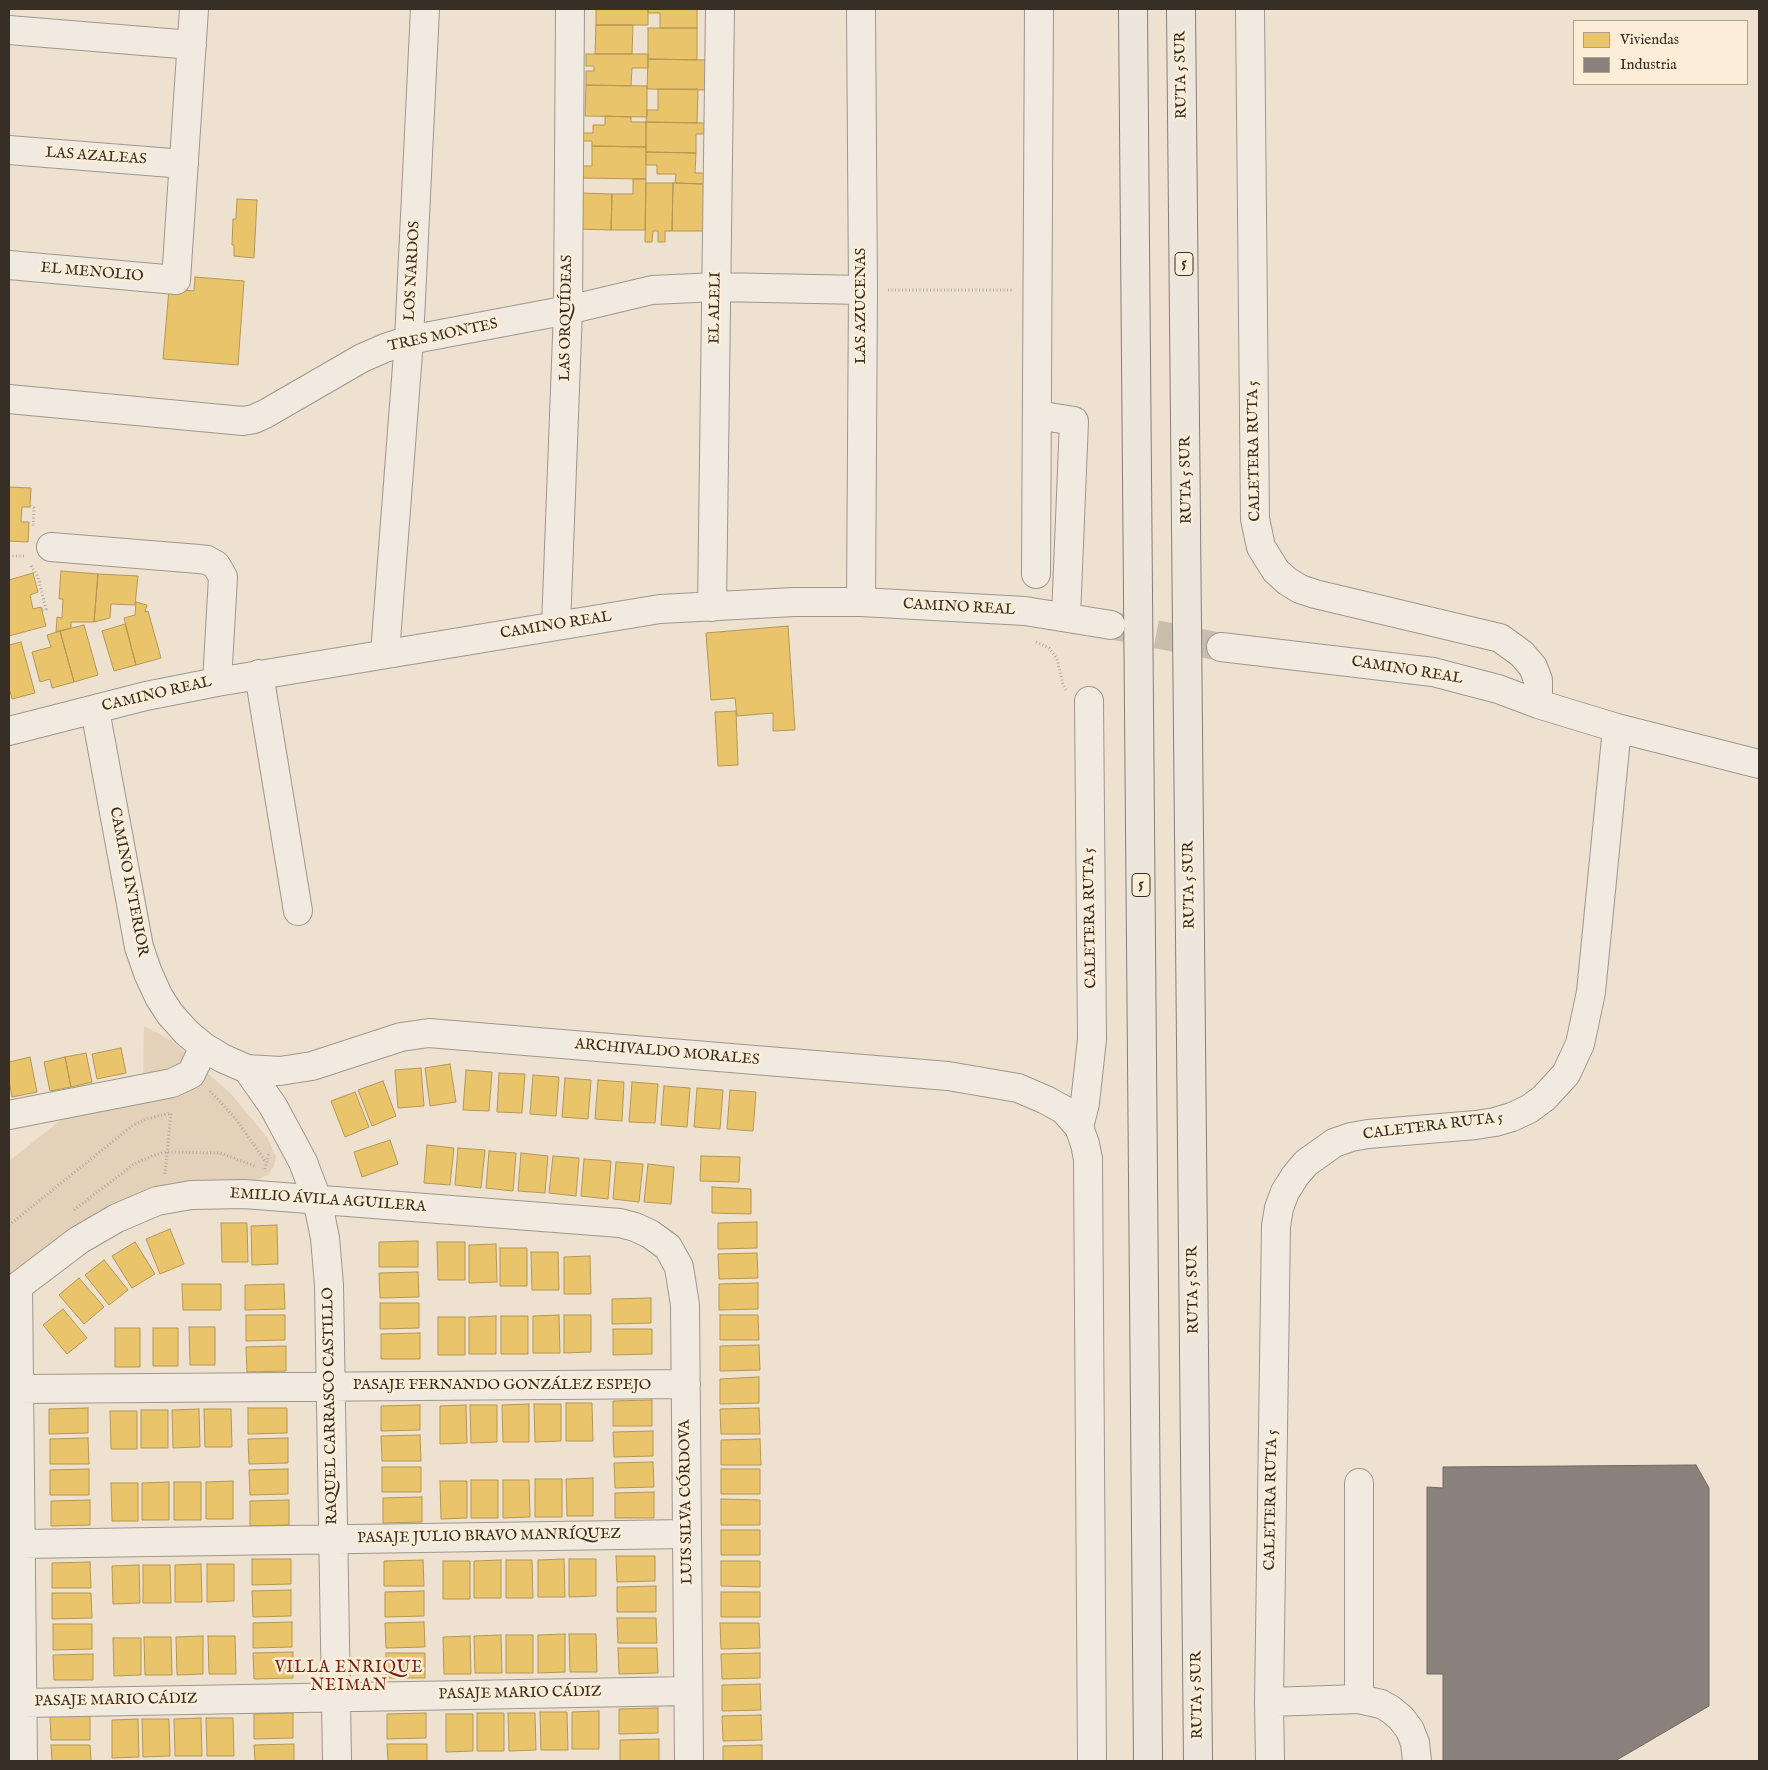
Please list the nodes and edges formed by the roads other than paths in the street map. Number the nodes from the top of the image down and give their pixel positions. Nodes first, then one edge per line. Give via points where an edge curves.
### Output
1 (194, 9) edge
2 (425, 9) edge
3 (570, 9) edge
4 (720, 9) edge
5 (861, 9) edge
6 (1039, 9) edge
7 (1133, 9) edge
8 (1181, 9) edge
9 (1192, 9) edge
10 (1250, 9) edge
11 (9, 30) edge
12 (1182, 36) junction
13 (192, 45) junction
14 (9, 150) edge
15 (184, 164) junction
16 (9, 265) edge
17 (716, 287) junction
18 (863, 290) junction
19 (568, 310) junction
20 (410, 340) junction
21 (9, 399) edge
22 (1037, 415) junction
23 (51, 547) dead end
24 (1036, 574) dead end
25 (861, 602) junction
26 (712, 607) junction
27 (1066, 617) junction
28 (556, 626) junction
29 (1111, 626) tunnel mouth
30 (1221, 647) tunnel mouth
31 (385, 654) junction
32 (259, 674) junction
33 (217, 682) junction
34 (1089, 701) road end
35 (1538, 704) junction
36 (94, 710) junction
37 (1617, 728) junction
38 (9, 731) edge
39 (1759, 764) edge
40 (298, 911) dead end
41 (204, 1047) junction
42 (247, 1069) junction
43 (9, 1115) edge
44 (1079, 1127) junction
45 (317, 1199) junction
46 (668, 1247) joint
47 (13, 1290) edge
48 (686, 1384) junction
49 (331, 1387) junction
50 (19, 1389) junction
51 (1358, 1483) dead end
52 (687, 1534) junction
53 (334, 1540) junction
54 (21, 1544) junction
55 (688, 1691) junction
56 (336, 1697) junction
57 (1359, 1699) junction
58 (1270, 1702) junction
59 (23, 1703) junction
60 (23, 1761) edge
61 (337, 1761) edge
62 (689, 1761) edge
63 (1092, 1761) edge
64 (1148, 1761) edge
65 (1198, 1761) edge
66 (1270, 1761) edge
67 (1417, 1761) edge

1 - 13 street
2 - 20 street, LOS NARDOS
3 - 19 street, LAS ORQUÍDEAS
4 - 17 street, EL ALELI
5 - 18 street, LAS AZUCENAS
6 - 22 street
7 - 64 highway, 5
8 - 12 highway, RUTA 5 SUR / 5
9 - 12 street
10 - 35 street, CALETERA RUTA 5 via 1255,519 1261,547 1276,571 1300,589 1500,638 1522,654 1533,667 1538,680
11 - 13 street
12 - 65 highway, RUTA 5 SUR / 5
13 - 15 street
14 - 15 street, LAS AZALEAS
15 - 16 street, EL MENOLIO via 176,280
17 - 18 street, TRES MONTES
17 - 19 street, TRES MONTES via 652,290
17 - 26 street, EL ALELI
18 - 25 street, LAS AZUCENAS
19 - 20 street, TRES MONTES
19 - 28 street, LAS ORQUÍDEAS
20 - 21 street, TRES MONTES via 362,358 265,414 243,421
20 - 31 street, LOS NARDOS
22 - 24 street
22 - 27 street via 1074,421
23 - 33 street via 199,559 216,565 223,578
25 - 26 street, CAMINO REAL
25 - 27 street, CAMINO REAL via 1025,611
26 - 28 street, CAMINO REAL via 660,609
27 - 29 street, CAMINO REAL
28 - 31 street, CAMINO REAL
30 - 35 street, CAMINO REAL via 1433,672 1498,689
31 - 32 street, CAMINO REAL
32 - 33 street, CAMINO REAL
32 - 40 street
33 - 36 street, CAMINO REAL
34 - 44 street, CALETERA RUTA 5 via 1092,1039
35 - 37 street, CAMINO REAL
36 - 38 street, CAMINO REAL
36 - 41 street, CAMINO INTERIOR via 139,947 159,997 170,1014
37 - 39 street, CAMINO REAL
37 - 58 street, CALETERA RUTA 5 via 1591,992 1580,1044 1566,1074 1544,1098 1512,1117 1476,1125 1368,1134 1334,1143 1306,1163 1295,1176 1279,1208 1276,1226
41 - 42 street, CAMINO INTERIOR
41 - 43 street via 191,1074 172,1084
42 - 44 street, ARCHIVALDO MORALES via 280,1071 312,1066 401,1037 429,1033 965,1079 1018,1088 1064,1110
42 - 45 street, RAQUEL CARRASCO CASTILLO via 285,1126
44 - 63 street, CALETERA RUTA 5 via 1088,1159
45 - 46 street, EMILIO ÁVILA AGUILERA via 620,1223 650,1234
45 - 47 street, EMILIO ÁVILA AGUILERA via 244,1194 191,1195 157,1201 117,1218 79,1240
45 - 49 street, RAQUEL CARRASCO CASTILLO via 325,1238 329,1285
46 - 48 street, LUIS SILVA CÓRDOVA via 679,1267 683,1286
47 - 50 street
48 - 49 street, PASAJE FERNANDO GONZÁLEZ ESPEJO
48 - 52 street, LUIS SILVA CÓRDOVA
49 - 50 street, PASAJE FERNANDO GONZÁLEZ ESPEJO
49 - 53 street, RAQUEL CARRASCO CASTILLO
50 - 54 street
51 - 57 street
52 - 53 street, PASAJE JULIO BRAVO MANRÍQUEZ
52 - 55 street, LUIS SILVA CÓRDOVA
53 - 54 street, PASAJE JULIO BRAVO MANRÍQUEZ
53 - 56 street, RAQUEL CARRASCO CASTILLO
54 - 59 street
55 - 56 street, PASAJE MARIO CÁDIZ
55 - 62 street, LUIS SILVA CÓRDOVA
56 - 59 street, PASAJE MARIO CÁDIZ
56 - 61 street, RAQUEL CARRASCO CASTILLO
57 - 58 street
57 - 67 street via 1381,1704 1401,1718 1415,1743
58 - 66 street, CALETERA RUTA 5
59 - 60 street

